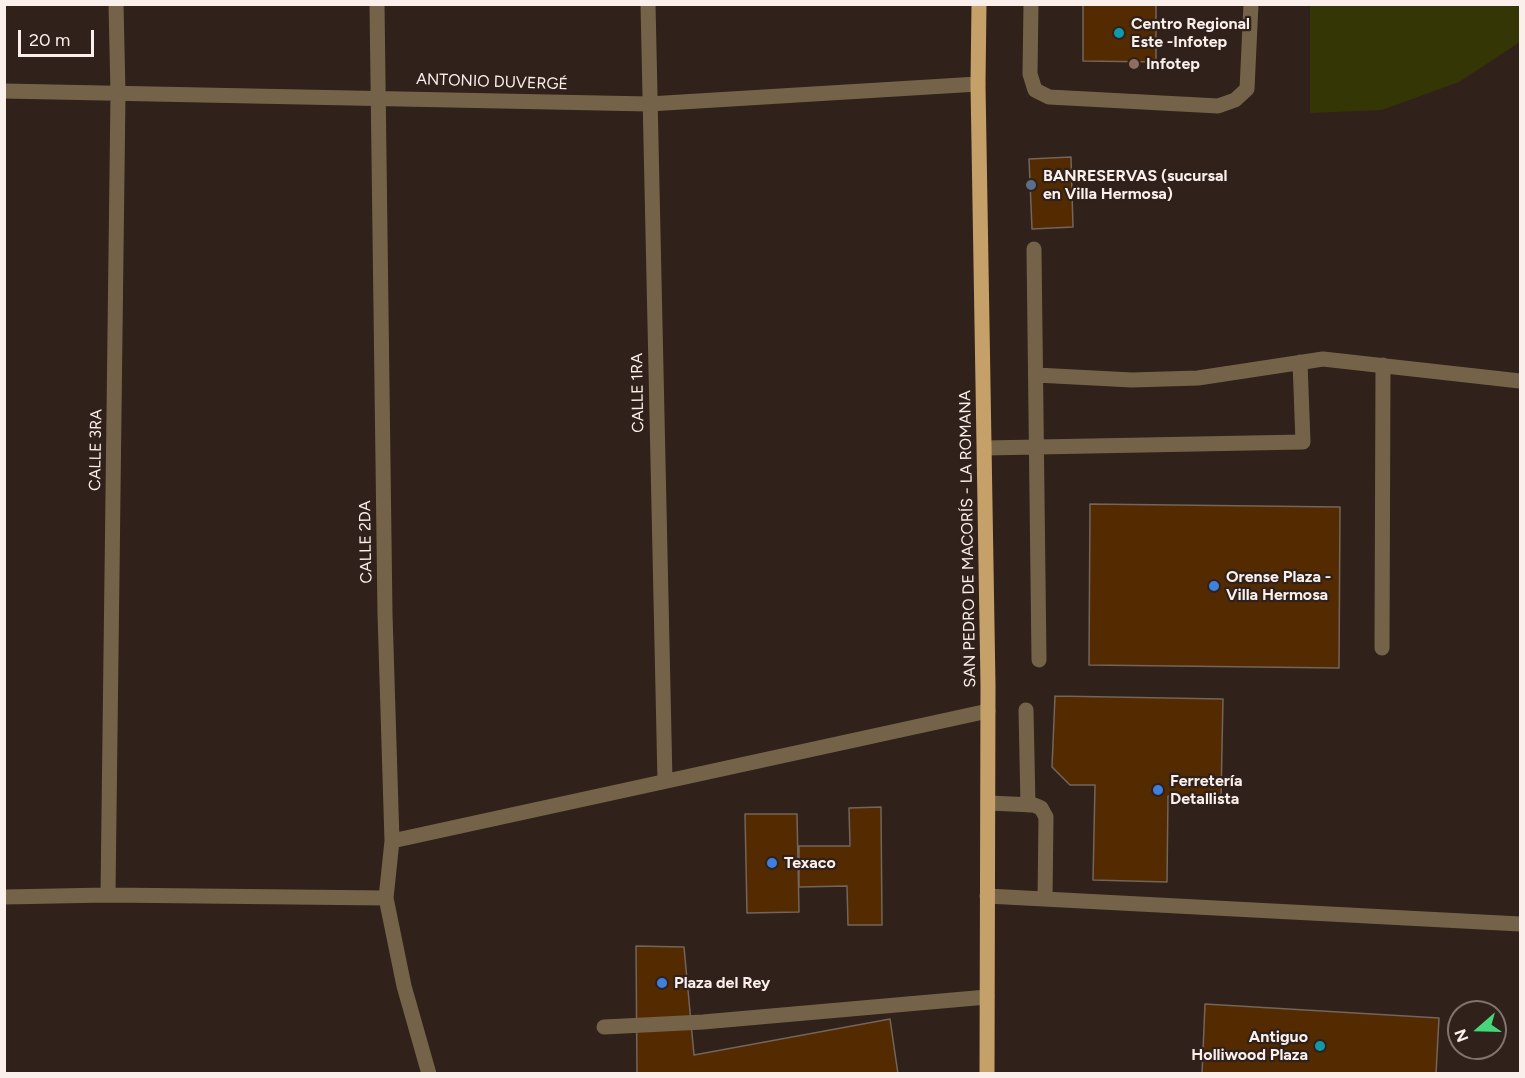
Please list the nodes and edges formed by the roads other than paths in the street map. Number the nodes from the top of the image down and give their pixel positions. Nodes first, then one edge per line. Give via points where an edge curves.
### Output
1 (116, 4) edge
2 (377, 4) edge
3 (648, 4) edge
4 (979, 4) edge
5 (1031, 4) edge
6 (1251, 4) edge
7 (978, 84) junction
8 (4, 92) edge
9 (118, 93) junction
10 (378, 97) junction
11 (649, 104) junction
12 (1034, 249) dead end
13 (1300, 362) junction
14 (1383, 365) junction
15 (1036, 375) junction
16 (1521, 381) edge
17 (1036, 447) junction
18 (985, 448) junction
19 (1382, 648) dead end
20 (1039, 660) dead end
21 (1026, 710) dead end
22 (988, 711) junction
23 (665, 781) junction
24 (988, 803) junction
25 (1028, 805) junction
26 (393, 841) junction
27 (108, 895) junction
28 (987, 896) junction
29 (4, 897) edge
30 (386, 898) junction
31 (1045, 898) junction
32 (1521, 924) edge
33 (987, 997) junction
34 (604, 1027) dead end
35 (429, 1074) edge
36 (987, 1074) edge

1 - 9 street, CALLE 3RA
2 - 10 street, CALLE 2DA
3 - 11 street, CALLE 1RA
4 - 7 main road, SAN PEDRO DE MACORÍS - LA ROMANA
5 - 6 street via 1030,74 1035,90 1049,97 1218,106 1234,100 1247,88
7 - 11 street, ANTONIO DUVERGÉ
7 - 18 main road, SAN PEDRO DE MACORÍS - LA ROMANA
8 - 9 street, ANTONIO DUVERGÉ
9 - 10 street, ANTONIO DUVERGÉ
9 - 27 street, CALLE 3RA
10 - 11 street, ANTONIO DUVERGÉ
10 - 26 street, CALLE 2DA via 385,614
11 - 23 street, CALLE 1RA
12 - 15 street
13 - 14 street via 1323,359
13 - 15 street via 1198,378 1132,380
13 - 17 street via 1303,442
14 - 16 street
14 - 19 street
15 - 17 street
17 - 18 street
17 - 20 street
18 - 22 main road, SAN PEDRO DE MACORÍS - LA ROMANA
21 - 25 street
22 - 23 street
22 - 24 main road, SAN PEDRO DE MACORÍS - LA ROMANA
23 - 26 street
24 - 25 street
24 - 28 main road, SAN PEDRO DE MACORÍS - LA ROMANA
25 - 31 street via 1041,808 1046,817
26 - 30 street, CALLE 2DA
27 - 29 street
27 - 30 street
28 - 31 street
28 - 33 main road, SAN PEDRO DE MACORÍS - LA ROMANA
30 - 35 street, CALLE 2DA via 404,986
31 - 32 street
33 - 34 street
33 - 36 main road, SAN PEDRO DE MACORÍS - LA ROMANA

